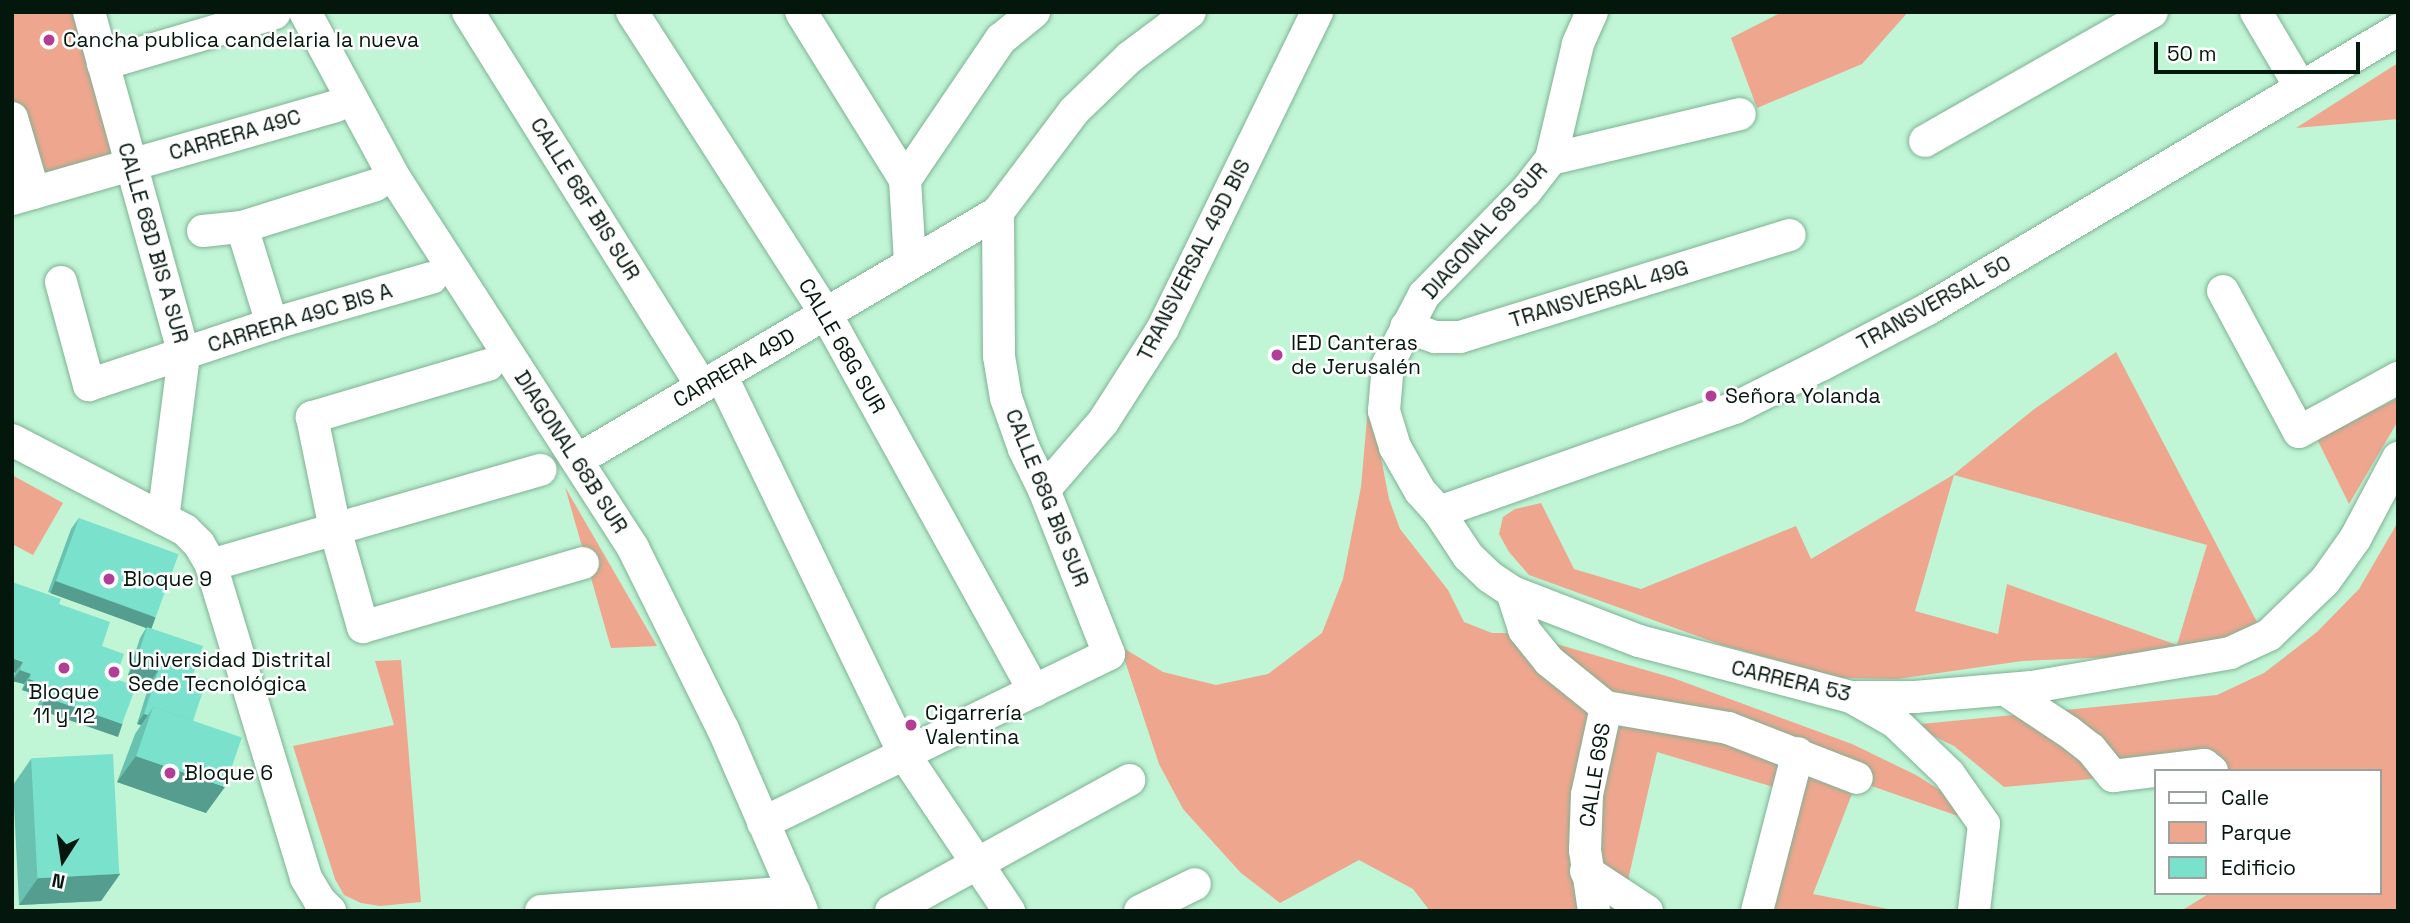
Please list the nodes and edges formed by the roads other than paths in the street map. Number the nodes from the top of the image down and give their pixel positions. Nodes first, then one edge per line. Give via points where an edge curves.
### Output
1 (89, 12) edge
2 (468, 12) edge
3 (632, 12) edge
4 (801, 12) edge
5 (1034, 12) edge
6 (1191, 12) edge
7 (1317, 12) edge
8 (1591, 12) edge
9 (2152, 12) edge
10 (2256, 12) edge
11 (290, 13) edge
12 (192, 24) edge
13 (2398, 30) edge
14 (103, 64) junction
15 (2301, 88) junction
16 (336, 106) dead end
17 (1740, 114) dead end
18 (12, 118) edge
19 (1925, 141) dead end
20 (1551, 159) junction
21 (131, 165) junction
22 (905, 180) junction
23 (376, 185) dead end
24 (23, 196) edge
25 (998, 212) junction
26 (242, 227) junction
27 (203, 231) dead end
28 (1790, 235) dead end
29 (910, 262) junction
30 (431, 278) dead end
31 (61, 282) dead end
32 (2223, 291) dead end
33 (826, 314) junction
34 (272, 324) junction
35 (1406, 327) junction
36 (184, 355) junction
37 (488, 365) dead end
38 (2398, 378) edge
39 (711, 381) junction
40 (12, 440) edge
41 (2398, 458) edge
42 (579, 459) junction
43 (541, 470) dead end
44 (1044, 490) junction
45 (1439, 512) junction
46 (163, 519) junction
47 (335, 529) junction
48 (583, 563) dead end
49 (211, 565) junction
50 (1512, 592) junction
51 (1034, 691) junction
52 (2007, 691) junction
53 (1851, 697) junction
54 (1606, 707) junction
55 (1798, 753) junction
56 (904, 754) junction
57 (2171, 769) edge
58 (2210, 769) edge
59 (2154, 771) edge
60 (1857, 778) dead end
61 (1129, 779) dead end
62 (763, 823) junction
63 (977, 863) junction
64 (1586, 871) junction
65 (1195, 884) dead end
66 (798, 901) edge
67 (330, 911) edge
68 (541, 911) edge
69 (891, 911) edge
70 (1009, 911) edge
71 (1140, 911) edge
72 (1594, 911) edge
73 (1647, 911) edge
74 (1758, 911) edge
75 (1974, 911) edge

1 - 14 street, CALLE 68D BIS A SUR
2 - 39 street, CALLE 68F BIS SUR
3 - 33 street, CALLE 68G SUR
4 - 22 street
5 - 22 street via 1001,39
6 - 25 street via 1130,57 1074,111
7 - 44 street, TRANSVERSAL 49D BIS via 1163,328 1103,422
8 - 20 street, DIAGONAL 69 SUR via 1578,44
9 - 19 street
10 - 15 street
11 - 12 street
11 - 42 street, DIAGONAL 68B SUR via 508,358
12 - 14 street
13 - 15 street, TRANSVERSAL 50
14 - 21 street, CALLE 68D BIS A SUR
15 - 45 street, TRANSVERSAL 50 via 1928,309 1735,408
16 - 21 street, CARRERA 49C
17 - 20 street
18 - 24 street
20 - 35 street, DIAGONAL 69 SUR via 1527,191 1423,295
21 - 24 street, CARRERA 49C
21 - 36 street, CALLE 68D BIS A SUR
22 - 29 street
23 - 26 street
25 - 29 street, CARRERA 49D
25 - 44 street, CALLE 68G BIS SUR via 999,356 1006,398
26 - 27 street
26 - 34 street
28 - 35 street, TRANSVERSAL 49G via 1460,337 1435,337
29 - 33 street, CARRERA 49D
30 - 34 street, CARRERA 49C BIS A
31 - 36 street, CARRERA 49C BIS A via 89,385
32 - 38 street via 2299,432
33 - 39 street, CARRERA 49D
33 - 51 street, CALLE 68G SUR
34 - 36 street, CARRERA 49C BIS A
35 - 45 street, DIAGONAL 69 SUR via 1388,364 1384,411 1395,447 1420,491
36 - 46 street, CALLE 68D BIS A SUR
37 - 47 street via 312,417
39 - 42 street, CARRERA 49D
39 - 56 street, CALLE 68F BIS SUR
40 - 46 street
41 - 52 street, CARRERA 53 via 2355,539 2325,581 2269,635 2230,653
42 - 62 street, DIAGONAL 68B SUR via 633,548 723,729
43 - 47 street
44 - 51 street, CALLE 68G BIS SUR via 1109,654
45 - 50 street, CARRERA 53 via 1468,556
46 - 49 street via 185,530
47 - 48 street via 362,627
47 - 49 street
49 - 67 street via 306,878
50 - 53 street, CARRERA 53 via 1639,641
50 - 54 street, CALLE 69S via 1524,630 1549,661
51 - 56 street
52 - 53 street, CARRERA 53
52 - 59 street via 2091,749 2113,776
53 - 75 street via 1895,722 1940,765 1984,824
54 - 55 street via 1728,728
54 - 64 street, CALLE 69S via 1587,795
55 - 60 street
55 - 74 street
56 - 62 street
56 - 63 street, CALLE 68F BIS SUR
57 - 58 street via 2204,765
61 - 63 street
62 - 66 street, DIAGONAL 68B SUR
63 - 69 street
63 - 70 street, CALLE 68F BIS SUR
64 - 72 street, CALLE 69S
64 - 73 street
65 - 71 street
66 - 68 street

